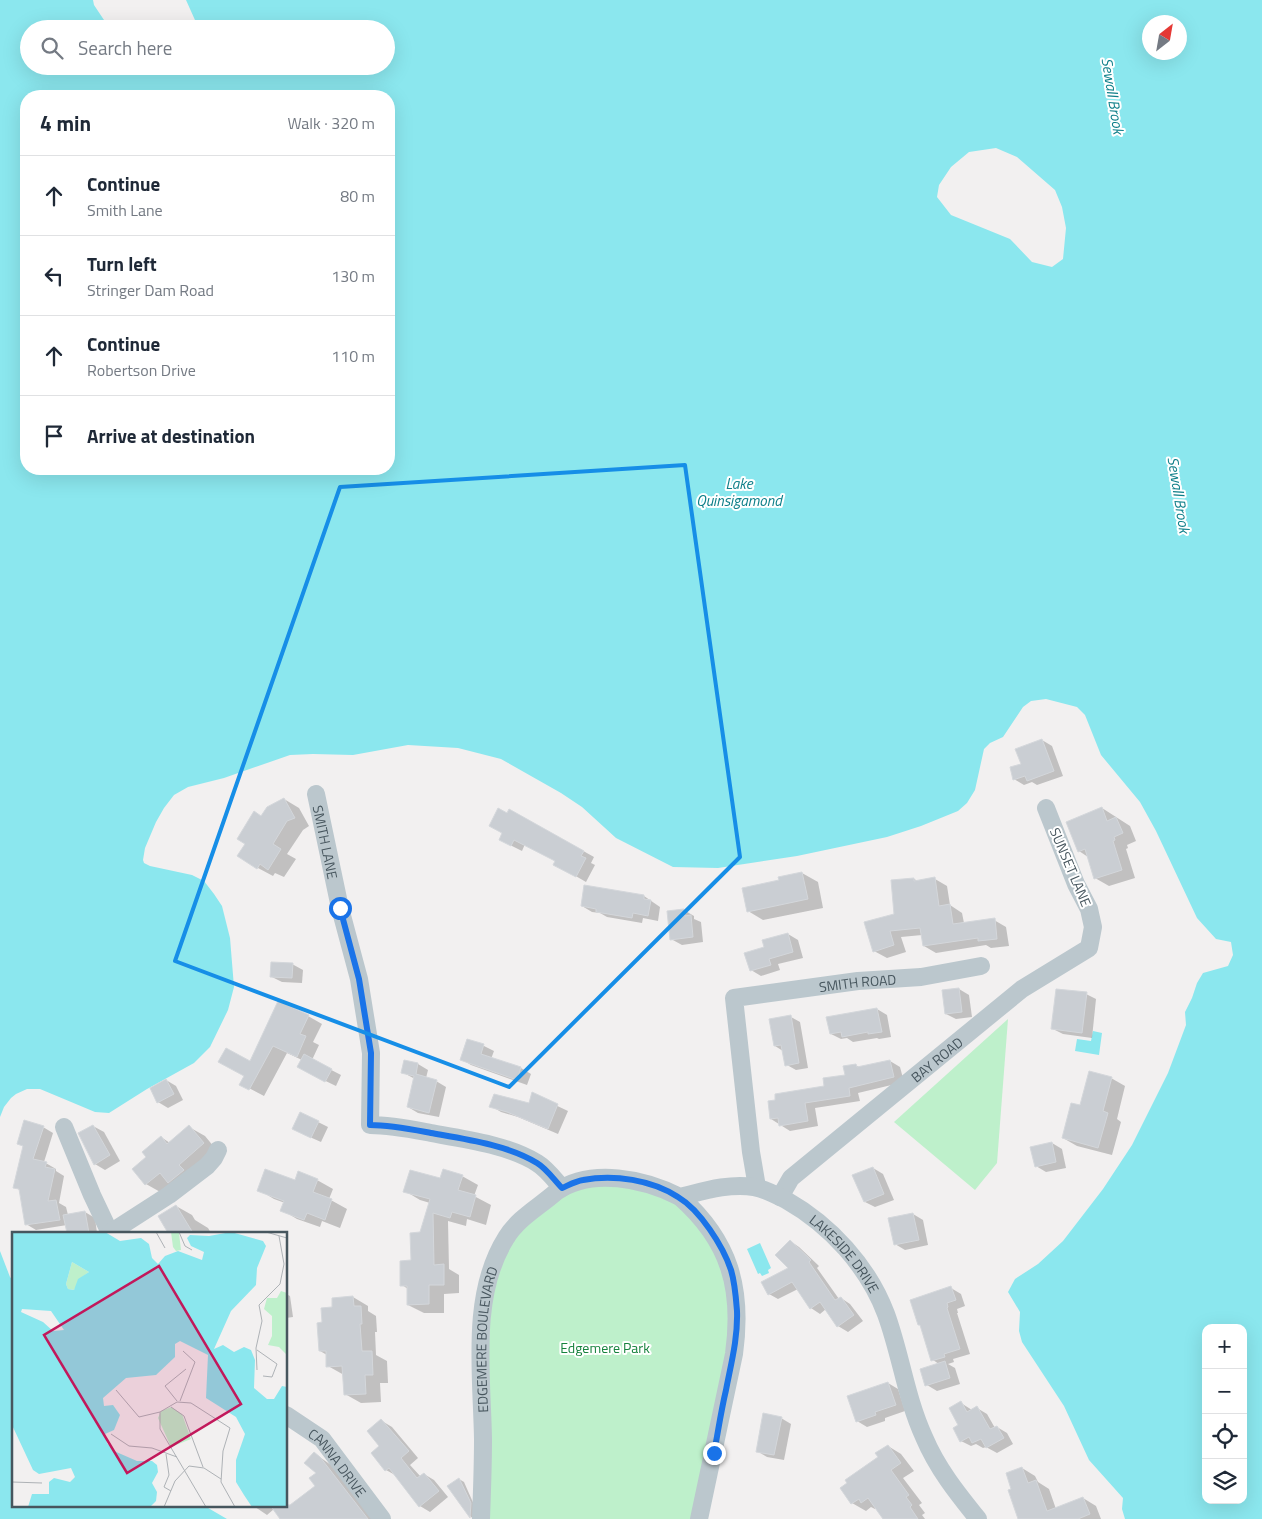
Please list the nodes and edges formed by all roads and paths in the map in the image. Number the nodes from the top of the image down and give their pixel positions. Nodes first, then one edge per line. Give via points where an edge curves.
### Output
1 (316, 794) dead end
2 (1046, 808) dead end
3 (1093, 927) joint
4 (981, 966) dead end
5 (64, 1128) dead end
6 (218, 1150) dead end
7 (757, 1187) junction
8 (562, 1188) junction
9 (680, 1197) junction
10 (780, 1197) junction
11 (110, 1232) edge
12 (112, 1232) edge
13 (288, 1416) edge
14 (382, 1519) edge
15 (480, 1519) edge
16 (700, 1519) edge
17 (978, 1519) edge

1 - 8 street, SMITH LANE via 359,979 371,1053 370,1125 389,1125 471,1140 510,1151 539,1164
2 - 3 street, SUNSET LANE via 1089,909
3 - 10 street, BAY ROAD via 1089,948 1022,989 791,1178
4 - 7 street, SMITH ROAD via 921,977 858,981 734,998
5 - 11 street
6 - 12 street via 207,1166
7 - 9 street via 720,1188
7 - 10 street, LAKESIDE DRIVE
8 - 9 street, EDGEMERE BOULEVARD via 582,1180 605,1178 646,1183
8 - 15 street, EDGEMERE BOULEVARD via 515,1225 498,1251 488,1282 481,1341 483,1463
9 - 16 street via 699,1217 725,1256 736,1291 734,1354
10 - 17 street, LAKESIDE DRIVE via 824,1226 860,1266 886,1313 907,1391 933,1458
13 - 14 street, CANNA DRIVE via 322,1439

